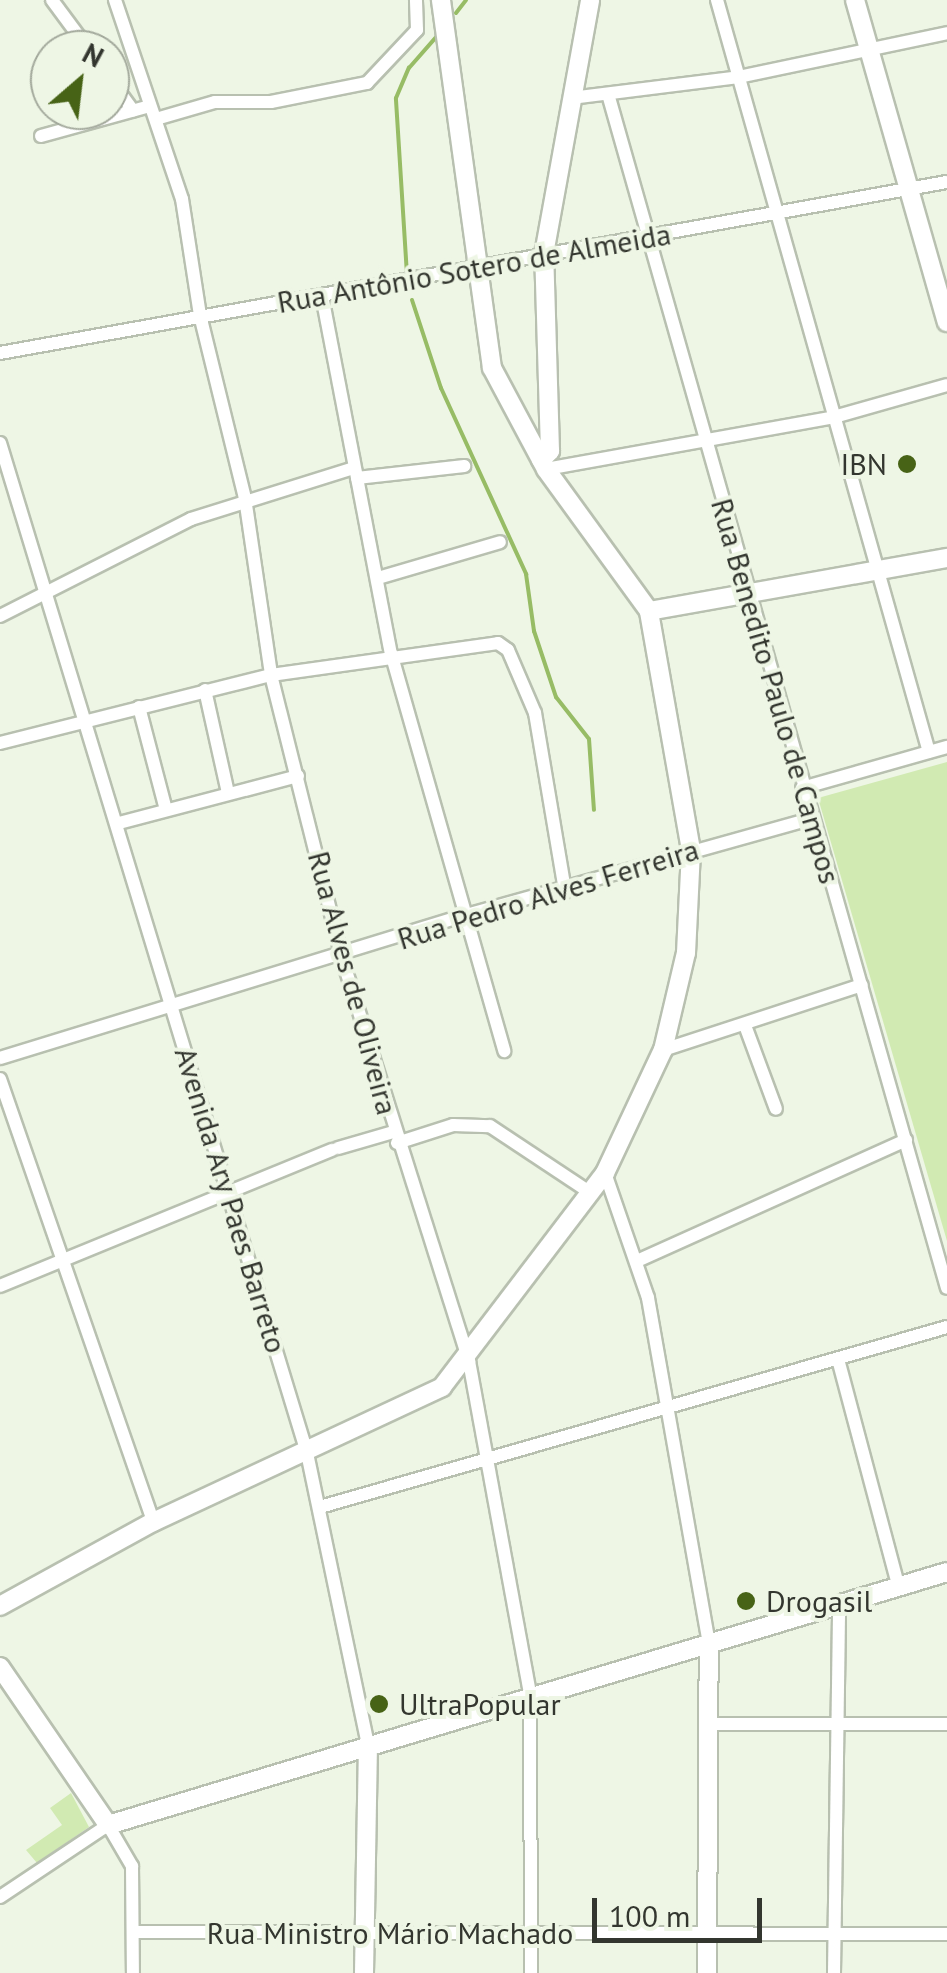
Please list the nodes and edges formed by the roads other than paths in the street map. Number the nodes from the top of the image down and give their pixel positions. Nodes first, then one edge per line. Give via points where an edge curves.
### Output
1 (52, 0) edge
2 (115, 0) edge
3 (416, 0) edge
4 (441, 0) edge
5 (590, 0) edge
6 (717, 0) edge
7 (856, 0) edge
8 (74, 30) edge
9 (947, 34) edge
10 (870, 52) junction
11 (740, 77) junction
12 (608, 94) junction
13 (571, 98) junction
14 (130, 107) edge
15 (133, 111) junction
16 (153, 113) junction
17 (41, 136) dead end
18 (947, 182) edge
19 (907, 188) junction
20 (776, 212) junction
21 (647, 238) junction
22 (544, 254) junction
23 (476, 267) junction
24 (322, 296) junction
25 (200, 315) junction
26 (947, 322) edge
27 (0, 353) edge
28 (947, 385) edge
29 (834, 417) junction
30 (704, 438) junction
31 (0, 444) edge
32 (543, 464) junction
33 (464, 466) dead end
34 (356, 473) junction
35 (245, 498) junction
36 (500, 542) dead end
37 (947, 558) edge
38 (879, 568) junction
39 (378, 578) junction
40 (45, 592) junction
41 (750, 592) junction
42 (649, 610) junction
43 (0, 616) edge
44 (392, 654) junction
45 (271, 675) junction
46 (206, 690) junction
47 (139, 708) junction
48 (87, 722) junction
49 (0, 743) edge
50 (947, 747) edge
51 (929, 752) junction
52 (298, 776) junction
53 (802, 788) junction
54 (228, 794) junction
55 (166, 810) junction
56 (810, 820) junction
57 (120, 823) junction
58 (691, 850) junction
59 (565, 891) junction
60 (463, 916) junction
61 (342, 958) junction
62 (862, 984) junction
63 (172, 1007) junction
64 (746, 1028) junction
65 (663, 1050) junction
66 (504, 1051) dead end
67 (0, 1058) edge
68 (0, 1079) edge
69 (776, 1109) dead end
70 (395, 1138) junction
71 (906, 1140) junction
72 (605, 1173) junction
73 (230, 1188) junction
74 (590, 1193) junction
75 (64, 1259) junction
76 (637, 1261) junction
77 (0, 1286) edge
78 (947, 1288) edge
79 (947, 1326) edge
80 (838, 1359) junction
81 (469, 1361) junction
82 (670, 1411) junction
83 (306, 1453) junction
84 (489, 1460) junction
85 (320, 1507) junction
86 (152, 1522) junction
87 (947, 1572) edge
88 (898, 1584) junction
89 (838, 1604) junction
90 (0, 1606) edge
91 (710, 1645) junction
92 (0, 1667) edge
93 (530, 1693) junction
94 (713, 1724) junction
95 (947, 1724) edge
96 (838, 1725) junction
97 (368, 1744) junction
98 (108, 1825) junction
99 (0, 1897) edge
100 (134, 1932) junction
101 (707, 1933) junction
102 (364, 1934) junction
103 (532, 1934) junction
104 (835, 1934) junction
105 (947, 1934) edge
106 (133, 1973) edge
107 (364, 1973) edge
108 (532, 1973) edge
109 (707, 1973) edge
110 (834, 1973) edge

1 - 8 street
2 - 16 street, Rua Alves de Oliveira
3 - 16 street via 417,30 367,83 271,102 215,102
4 - 23 street
5 - 13 street
6 - 11 street
7 - 10 street
9 - 10 street
10 - 11 street
10 - 19 street
11 - 12 street
11 - 20 street
12 - 13 street
12 - 21 street, Rua Benedito Paulo de Campos
13 - 22 street
14 - 15 street
15 - 16 street
15 - 17 street
16 - 25 street, Rua Alves de Oliveira via 182,198
18 - 19 street, Rua Antônio Sotero de Almeida
19 - 20 street, Rua Antônio Sotero de Almeida
19 - 26 street
20 - 21 street, Rua Antônio Sotero de Almeida
20 - 29 street
21 - 22 street, Rua Antônio Sotero de Almeida
21 - 30 street, Rua Benedito Paulo de Campos
22 - 23 street, Rua Antônio Sotero de Almeida
22 - 32 street via 550,451
23 - 24 street, Rua Antônio Sotero de Almeida
23 - 32 street via 492,368
24 - 25 street, Rua Antônio Sotero de Almeida
24 - 34 street
25 - 27 street, Rua Antônio Sotero de Almeida
25 - 35 street, Rua Alves de Oliveira
28 - 29 street
29 - 30 street
29 - 38 street
30 - 32 street
30 - 41 street, Rua Benedito Paulo de Campos
31 - 40 street, Avenida Ary Paes Barreto
32 - 42 street
33 - 34 street
34 - 35 street
34 - 39 street
35 - 40 street
35 - 45 street, Rua Alves de Oliveira
36 - 39 street
37 - 38 street
38 - 41 street
38 - 51 street
39 - 44 street
40 - 43 street
40 - 48 street, Avenida Ary Paes Barreto
41 - 42 street
41 - 53 street, Rua Benedito Paulo de Campos
42 - 58 street
44 - 45 street
44 - 59 street via 498,642 508,650 535,712
44 - 60 street
45 - 46 street
45 - 52 street, Rua Alves de Oliveira
46 - 47 street
46 - 54 street
47 - 48 street
47 - 55 street
48 - 49 street
48 - 57 street, Avenida Ary Paes Barreto
50 - 51 street
51 - 53 street
52 - 54 street
52 - 61 street, Rua Alves de Oliveira
53 - 56 street, Rua Benedito Paulo de Campos
54 - 55 street
55 - 57 street
56 - 58 street, Rua Pedro Alves Ferreira
56 - 62 street, Rua Benedito Paulo de Campos
57 - 63 street, Avenida Ary Paes Barreto
58 - 59 street, Rua Pedro Alves Ferreira
58 - 65 street via 686,953
59 - 60 street, Rua Pedro Alves Ferreira
60 - 61 street, Rua Pedro Alves Ferreira
60 - 66 street
61 - 63 street, Rua Pedro Alves Ferreira
61 - 70 street, Rua Alves de Oliveira
62 - 64 street
62 - 71 street, Rua Benedito Paulo de Campos
63 - 67 street, Rua Pedro Alves Ferreira
63 - 73 street, Avenida Ary Paes Barreto
64 - 65 street
64 - 69 street
65 - 72 street
68 - 75 street
70 - 73 street via 335,1149
70 - 74 street via 453,1125 490,1126
70 - 81 street, Rua Alves de Oliveira
71 - 76 street
71 - 78 street, Rua Benedito Paulo de Campos
72 - 74 street
72 - 76 street
73 - 75 street
73 - 83 street, Avenida Ary Paes Barreto
74 - 81 street
75 - 77 street
75 - 86 street
76 - 82 street
79 - 80 street
80 - 82 street
80 - 88 street
81 - 83 street via 412,1407
81 - 84 street, Rua Alves de Oliveira
82 - 84 street
82 - 91 street
83 - 85 street, Avenida Ary Paes Barreto
83 - 86 street
84 - 85 street
84 - 93 street, Rua Alves de Oliveira
85 - 97 street, Avenida Ary Paes Barreto
86 - 90 street
87 - 88 street
88 - 89 street
89 - 91 street
89 - 96 street
91 - 93 street
91 - 94 street
92 - 98 street
93 - 97 street
93 - 103 street, Rua Alves de Oliveira
94 - 96 street
94 - 101 street
95 - 96 street
96 - 104 street
97 - 98 street
97 - 102 street, Avenida Ary Paes Barreto
98 - 99 street
98 - 100 street via 132,1866
100 - 102 street, Rua Ministro Mário Machado
100 - 106 street
101 - 103 street, Rua Ministro Mário Machado
101 - 104 street, Rua Ministro Mário Machado
101 - 109 street
102 - 103 street, Rua Ministro Mário Machado
102 - 107 street, Avenida Ary Paes Barreto
103 - 108 street, Rua Alves de Oliveira
104 - 105 street, Rua Ministro Mário Machado
104 - 110 street

